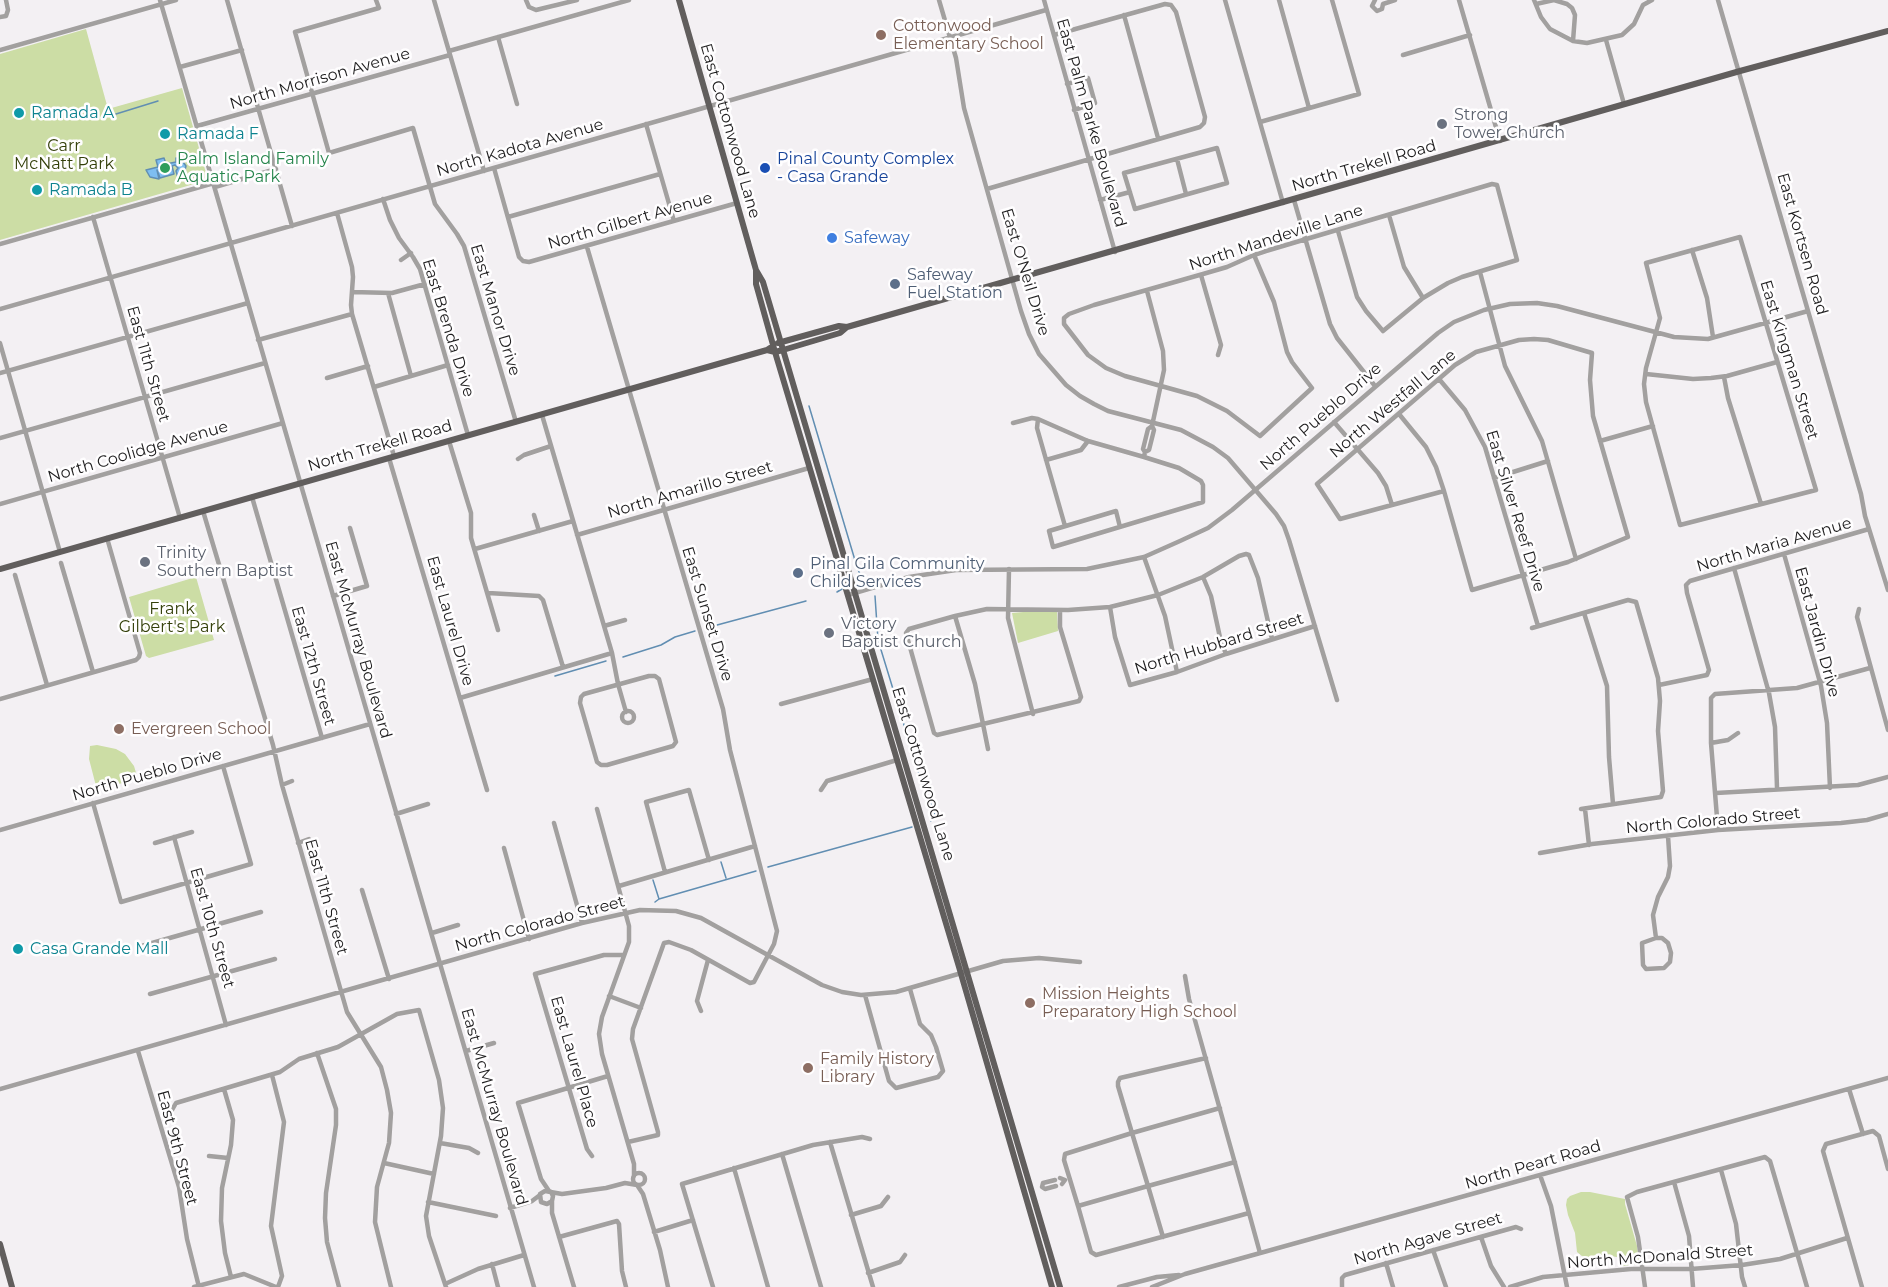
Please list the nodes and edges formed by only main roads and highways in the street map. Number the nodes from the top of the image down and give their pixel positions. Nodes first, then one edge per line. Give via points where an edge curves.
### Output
1 (679, 0) edge
2 (1888, 31) edge
3 (756, 270) junction
4 (847, 327) junction
5 (781, 342) junction
6 (770, 347) junction
7 (783, 350) junction
8 (775, 352) junction
9 (808, 434) junction
10 (800, 436) junction
11 (0, 569) edge
12 (851, 594) junction
13 (964, 973) junction
14 (0, 1244) edge
15 (12, 1287) edge
16 (1052, 1287) edge
17 (1060, 1287) edge

1 - 3 main road, East Cottonwood Lane
2 - 4 main road, North Trekell Road
3 - 5 main road, East Cottonwood Lane
3 - 6 main road, East Cottonwood Lane
4 - 5 main road, North Trekell Road
4 - 7 main road, North Trekell Road via 840,333
5 - 6 main road, North Trekell Road
5 - 7 main road, East Cottonwood Lane
6 - 8 main road, East Cottonwood Lane
6 - 11 main road, North Trekell Road
7 - 8 main road, North Trekell Road
7 - 9 main road, East Cottonwood Lane
8 - 10 main road, East Cottonwood Lane
9 - 10 main road
9 - 12 main road, East Cottonwood Lane
10 - 12 main road, East Cottonwood Lane
12 - 13 main road, East Cottonwood Lane
12 - 13 main road, East Cottonwood Lane via 897,760
13 - 16 main road, East Cottonwood Lane
13 - 17 main road, East Cottonwood Lane
14 - 15 main road

